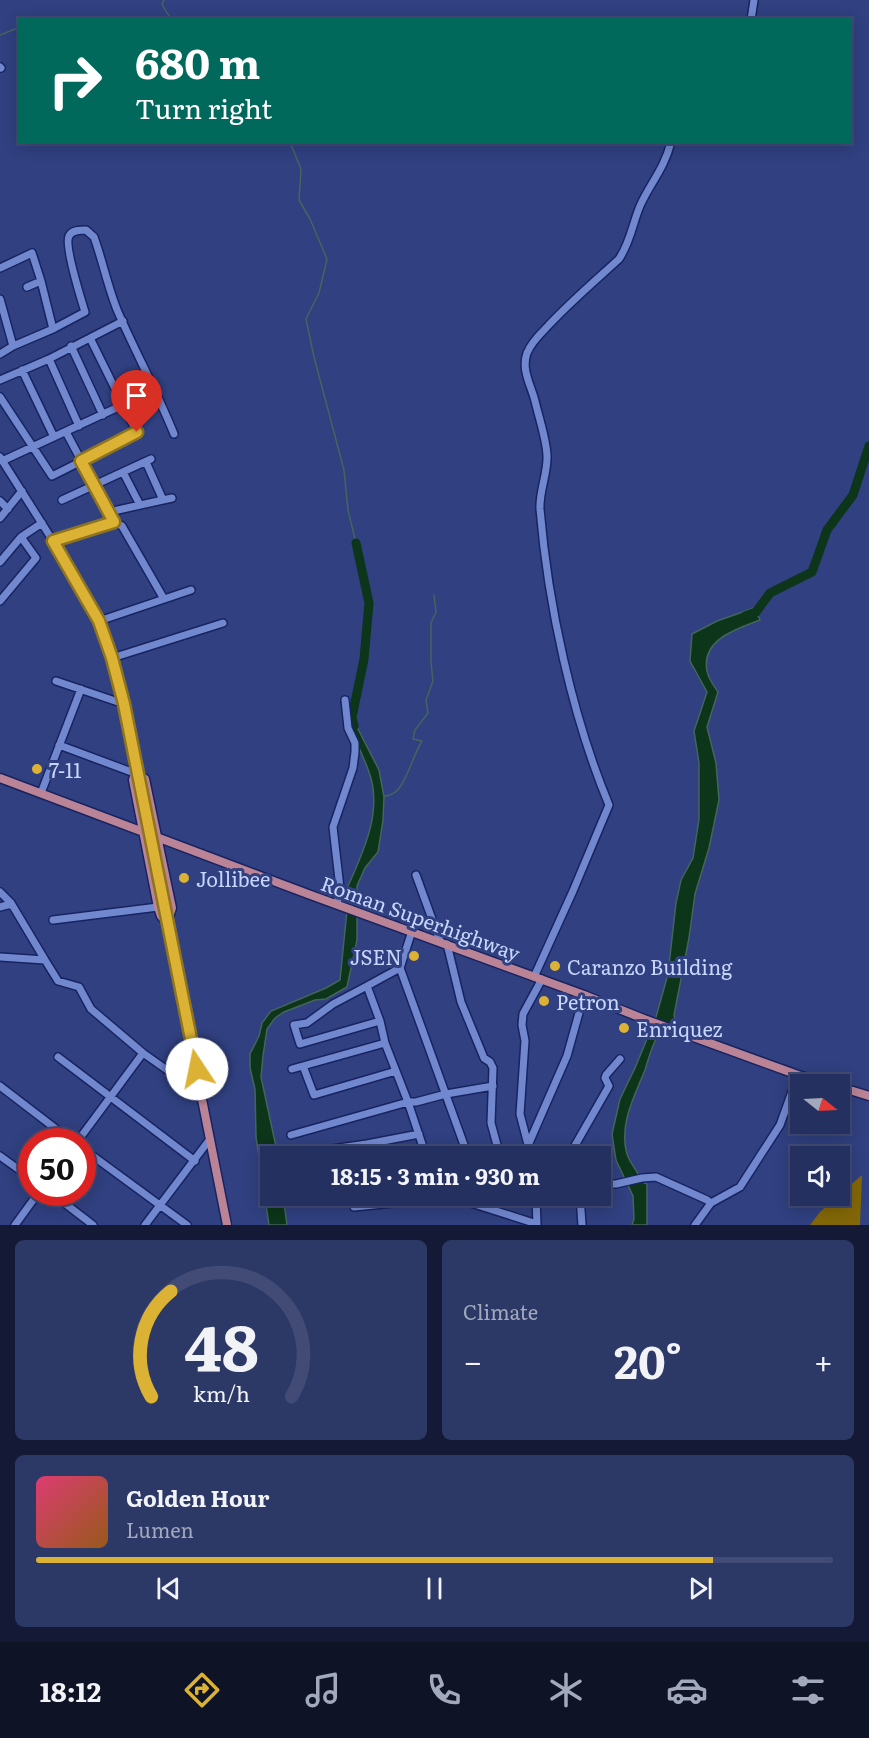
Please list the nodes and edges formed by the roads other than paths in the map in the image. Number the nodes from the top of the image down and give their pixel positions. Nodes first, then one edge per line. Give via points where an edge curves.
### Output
1 (753, 0) edge
2 (751, 18) edge
3 (670, 144) edge
4 (0, 268) edge
5 (41, 281) junction
6 (27, 287) dead end
7 (0, 299) edge
8 (123, 321) junction
9 (53, 329) junction
10 (90, 338) junction
11 (13, 346) junction
12 (71, 346) junction
13 (0, 354) edge
14 (49, 359) junction
15 (21, 370) junction
16 (0, 380) edge
17 (155, 390) junction
18 (0, 397) edge
19 (123, 406) junction
20 (103, 415) junction
21 (80, 426) junction
22 (66, 432) junction
23 (174, 434) dead end
24 (54, 437) junction
25 (32, 446) junction
26 (1, 459) edge
27 (81, 461) junction
28 (123, 472) junction
29 (94, 485) junction
30 (22, 491) junction
31 (172, 498) dead end
32 (62, 500) dead end
33 (163, 500) junction
34 (0, 501) edge
35 (140, 505) junction
36 (8, 509) junction
37 (109, 512) junction
38 (0, 518) edge
39 (114, 522) junction
40 (42, 523) junction
41 (21, 537) junction
42 (53, 541) junction
43 (0, 562) edge
44 (191, 590) dead end
45 (164, 599) junction
46 (0, 601) edge
47 (99, 621) junction
48 (223, 623) dead end
49 (112, 658) junction
50 (56, 681) dead end
51 (81, 689) junction
52 (345, 700) dead end
53 (124, 704) junction
54 (59, 745) junction
55 (138, 776) junction
56 (0, 778) edge
57 (41, 793) junction
58 (143, 831) junction
59 (157, 836) junction
60 (416, 875) dead end
61 (0, 892) edge
62 (11, 904) junction
63 (341, 905) junction
64 (161, 906) junction
65 (0, 907) edge
66 (53, 920) dead end
67 (167, 922) junction
68 (412, 931) junction
69 (443, 943) junction
70 (0, 957) edge
71 (45, 960) junction
72 (400, 968) junction
73 (538, 978) junction
74 (367, 986) junction
75 (584, 995) junction
76 (380, 1021) junction
77 (385, 1043) junction
78 (143, 1053) junction
79 (58, 1057) dead end
80 (620, 1059) dead end
81 (303, 1066) junction
82 (292, 1070) dead end
83 (396, 1071) junction
84 (795, 1074) edge
85 (0, 1086) edge
86 (493, 1086) junction
87 (850, 1090) edge
88 (201, 1092) junction
89 (446, 1094) junction
90 (111, 1096) junction
91 (869, 1096) edge
92 (790, 1097) edge
93 (408, 1102) junction
94 (56, 1128) edge
95 (86, 1128) edge
96 (419, 1134) junction
97 (291, 1135) dead end
98 (210, 1139) junction
99 (529, 1143) junction
100 (353, 1146) edge
101 (423, 1146) edge
102 (464, 1146) edge
103 (498, 1146) edge
104 (529, 1146) edge
105 (575, 1146) edge
106 (0, 1156) edge
107 (96, 1158) edge
108 (195, 1161) junction
109 (18, 1169) edge
110 (611, 1184) edge
111 (711, 1203) junction
112 (160, 1205) junction
113 (29, 1206) edge
114 (68, 1206) edge
115 (536, 1206) edge
116 (581, 1206) edge
117 (354, 1207) dead end
118 (537, 1224) edge
119 (15, 1225) edge
120 (93, 1225) edge
121 (145, 1225) edge
122 (188, 1225) edge
123 (227, 1225) edge
124 (582, 1225) edge
125 (695, 1225) edge

1 - 2 street
3 - 73 street via 665,164 640,205 625,251 552,321 528,351 526,360 526,376 547,454 540,506 565,668 609,805
4 - 5 street via 32,253
5 - 6 street
5 - 9 street
7 - 11 street
8 - 9 street via 94,237 86,230 77,230 67,238 85,312
8 - 10 street
8 - 17 street
9 - 11 street
10 - 12 street
10 - 19 street
11 - 13 street
12 - 14 street
12 - 20 street
14 - 15 street
14 - 21 street
15 - 16 street
15 - 24 street
17 - 19 street
17 - 23 street
18 - 25 street
19 - 20 street
19 - 27 street via 137,432
20 - 21 street
21 - 22 street
22 - 24 street
22 - 27 street
24 - 25 street
25 - 26 street
25 - 27 street via 51,476
26 - 30 street
27 - 29 street
28 - 29 street
28 - 33 street via 148,460
28 - 35 street
29 - 32 street
29 - 37 street
30 - 36 street
30 - 40 street
31 - 33 street
33 - 35 street
34 - 36 street
35 - 37 street
36 - 38 street
37 - 39 street
39 - 42 street
39 - 45 street via 122,526
40 - 41 street
40 - 42 street
41 - 43 street
41 - 46 street via 36,558
42 - 47 street
44 - 45 street
45 - 47 street
47 - 49 street
48 - 49 street
49 - 53 street
50 - 51 street
51 - 53 street
51 - 54 street
52 - 63 street via 355,752 333,827
53 - 55 street
54 - 55 street
54 - 57 street
55 - 58 main road via 133,780
55 - 59 main road via 145,779
55 - 64 street, bridge
56 - 57 main road, Roman Superhighway
57 - 58 main road, Roman Superhighway
58 - 59 main road, Roman Superhighway
58 - 64 main road
59 - 63 main road, Roman Superhighway
59 - 67 main road via 172,908
60 - 69 street
61 - 62 street
62 - 65 street
62 - 71 street
63 - 68 main road, Roman Superhighway
64 - 66 street
64 - 67 main road via 161,916
67 - 88 main road
68 - 69 main road, Roman Superhighway
68 - 72 street
69 - 73 main road, Roman Superhighway
69 - 86 street via 461,1002 484,1058 494,1068
70 - 71 street
71 - 78 street via 58,981 79,987 91,1009
72 - 74 street
72 - 89 street
73 - 75 main road, Roman Superhighway
73 - 99 street via 522,1025 525,1041 520,1114
74 - 76 street
74 - 76 street via 307,1023 294,1026 300,1044
75 - 84 main road, Roman Superhighway
75 - 99 street via 567,1056
76 - 77 street
77 - 81 street
77 - 83 street
78 - 88 street
78 - 90 street
79 - 90 street
80 - 105 street via 606,1075 609,1086
81 - 82 street
81 - 83 street via 314,1095
83 - 93 street
85 - 94 street
86 - 89 street
86 - 103 street via 491,1123
87 - 91 main road
88 - 98 main road
89 - 93 street
89 - 102 street
90 - 95 street
90 - 108 street
92 - 111 street via 780,1125 740,1187
93 - 96 street
93 - 97 street
96 - 100 street
96 - 101 street
98 - 108 street
98 - 123 main road
99 - 104 street
106 - 109 street
107 - 112 street
108 - 112 street
110 - 111 street via 656,1177
111 - 125 street
112 - 121 street
112 - 122 street
113 - 119 street
114 - 120 street
115 - 118 street
116 - 124 street
117 - 118 street via 452,1197

